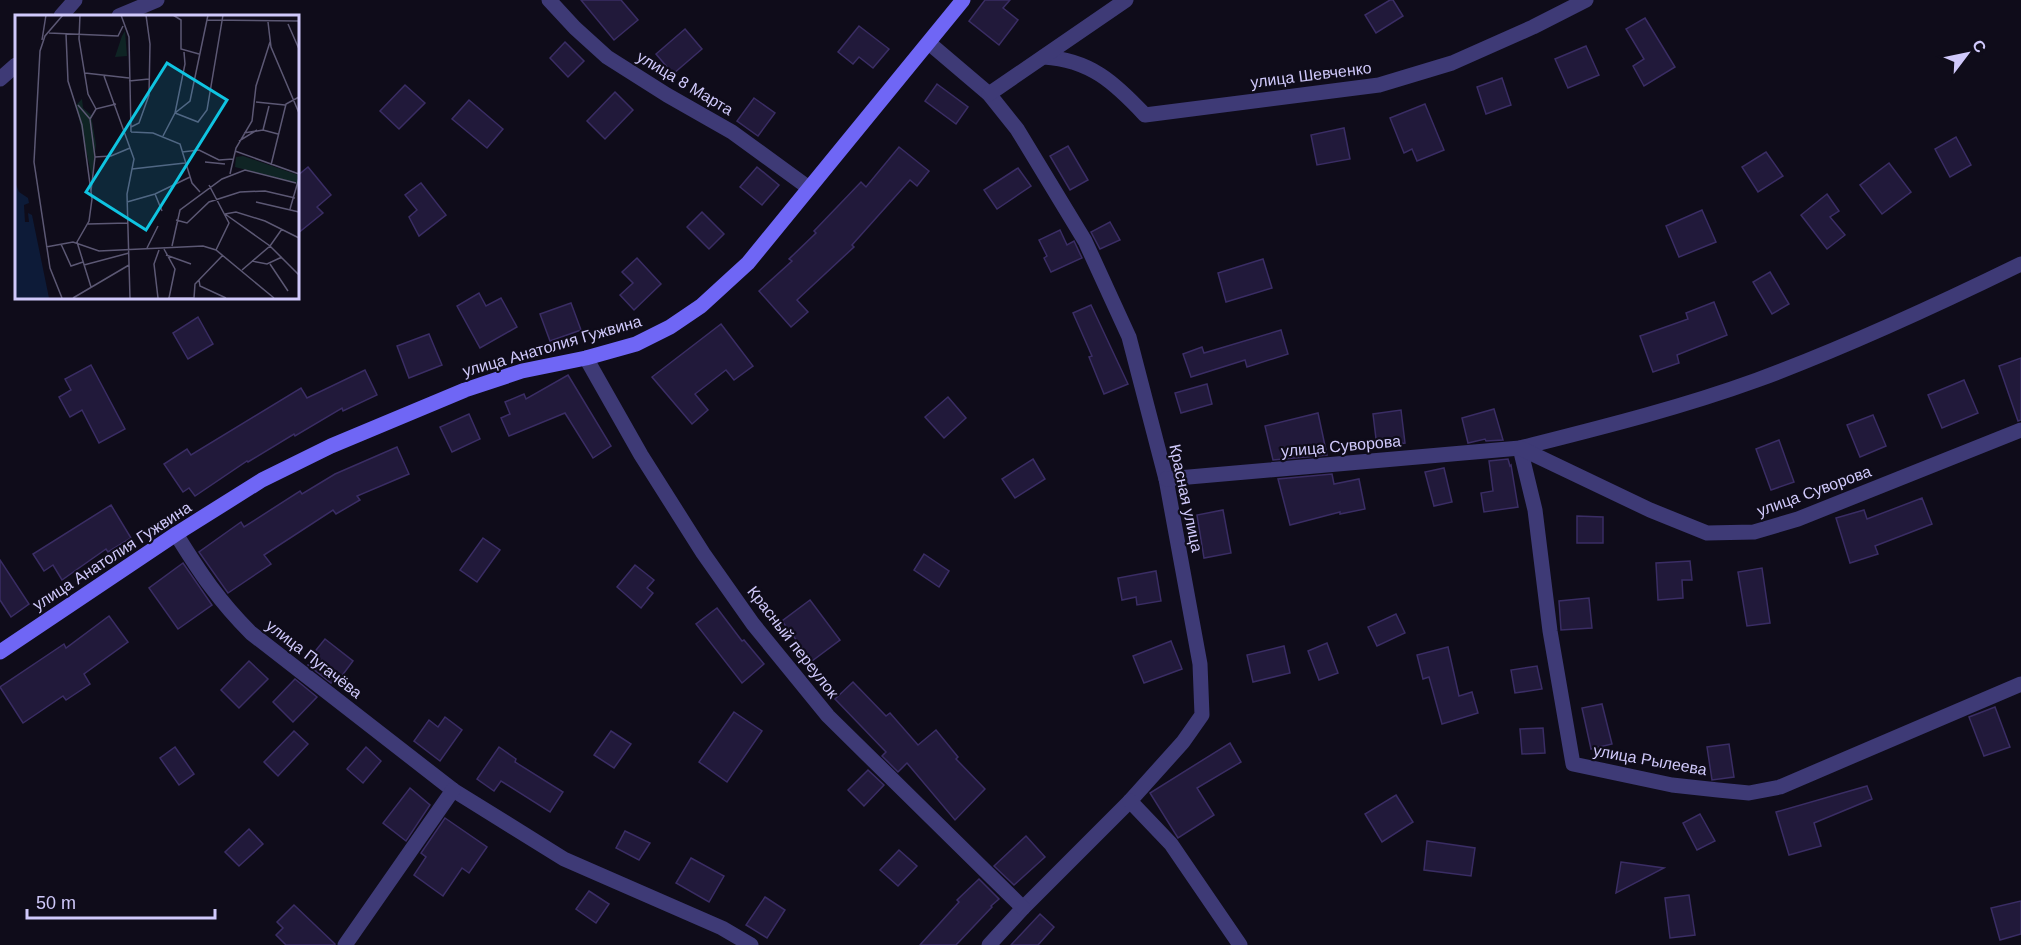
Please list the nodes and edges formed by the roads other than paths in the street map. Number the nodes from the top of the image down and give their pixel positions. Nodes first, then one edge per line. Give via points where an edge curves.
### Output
1 (75, 0) edge
2 (157, 0) edge
3 (549, 0) edge
4 (963, 0) edge
5 (1126, 0) edge
6 (1586, 0) edge
7 (62, 15) edge
8 (121, 15) edge
9 (929, 43) junction
10 (1044, 57) junction
11 (15, 66) edge
12 (0, 79) edge
13 (989, 94) junction
14 (809, 188) junction
15 (2021, 264) edge
16 (586, 358) junction
17 (2021, 430) edge
18 (1520, 448) junction
19 (1166, 479) junction
20 (176, 534) junction
21 (0, 652) edge
22 (2021, 684) edge
23 (453, 790) junction
24 (1130, 801) junction
25 (1023, 908) junction
26 (345, 945) edge
27 (751, 945) edge
28 (989, 945) edge
29 (1240, 945) edge

1 - 7 street
2 - 8 street
3 - 14 street, улица 8 Марта via 607,57 732,132
4 - 9 street, улица Анатолия Гужвина
5 - 10 street
6 - 10 street, улица Шевченко via 1452,63 1379,85 1145,115 1126,94 1087,67 1071,60
9 - 13 street, Красная улица
9 - 14 street, улица Анатолия Гужвина
10 - 13 street
11 - 12 street
13 - 19 street, Красная улица via 1017,129 1085,241 1130,337
14 - 16 street, улица Анатолия Гужвина via 748,263 701,306 636,344
15 - 18 street, улица Суворова via 1895,323 1755,381
16 - 20 street, улица Анатолия Гужвина via 522,371 465,390 331,446 262,480
16 - 25 street, Красный переулок via 641,455 753,624 828,716
17 - 18 street, улица Суворова via 1798,519 1754,532 1707,533
18 - 19 street, улица Суворова
18 - 22 street, улица Рылеева via 1535,510 1550,631 1573,764 1672,785 1749,793 1780,787
19 - 24 street, Красная улица via 1200,664 1202,715
20 - 21 street, улица Анатолия Гужвина
20 - 23 street, улица Пугачёва via 225,607 251,633
23 - 26 street
23 - 27 street, улица Пугачёва via 564,859 722,928
24 - 25 street, Красная улица
24 - 29 street via 1171,844
25 - 28 street, Красная улица

